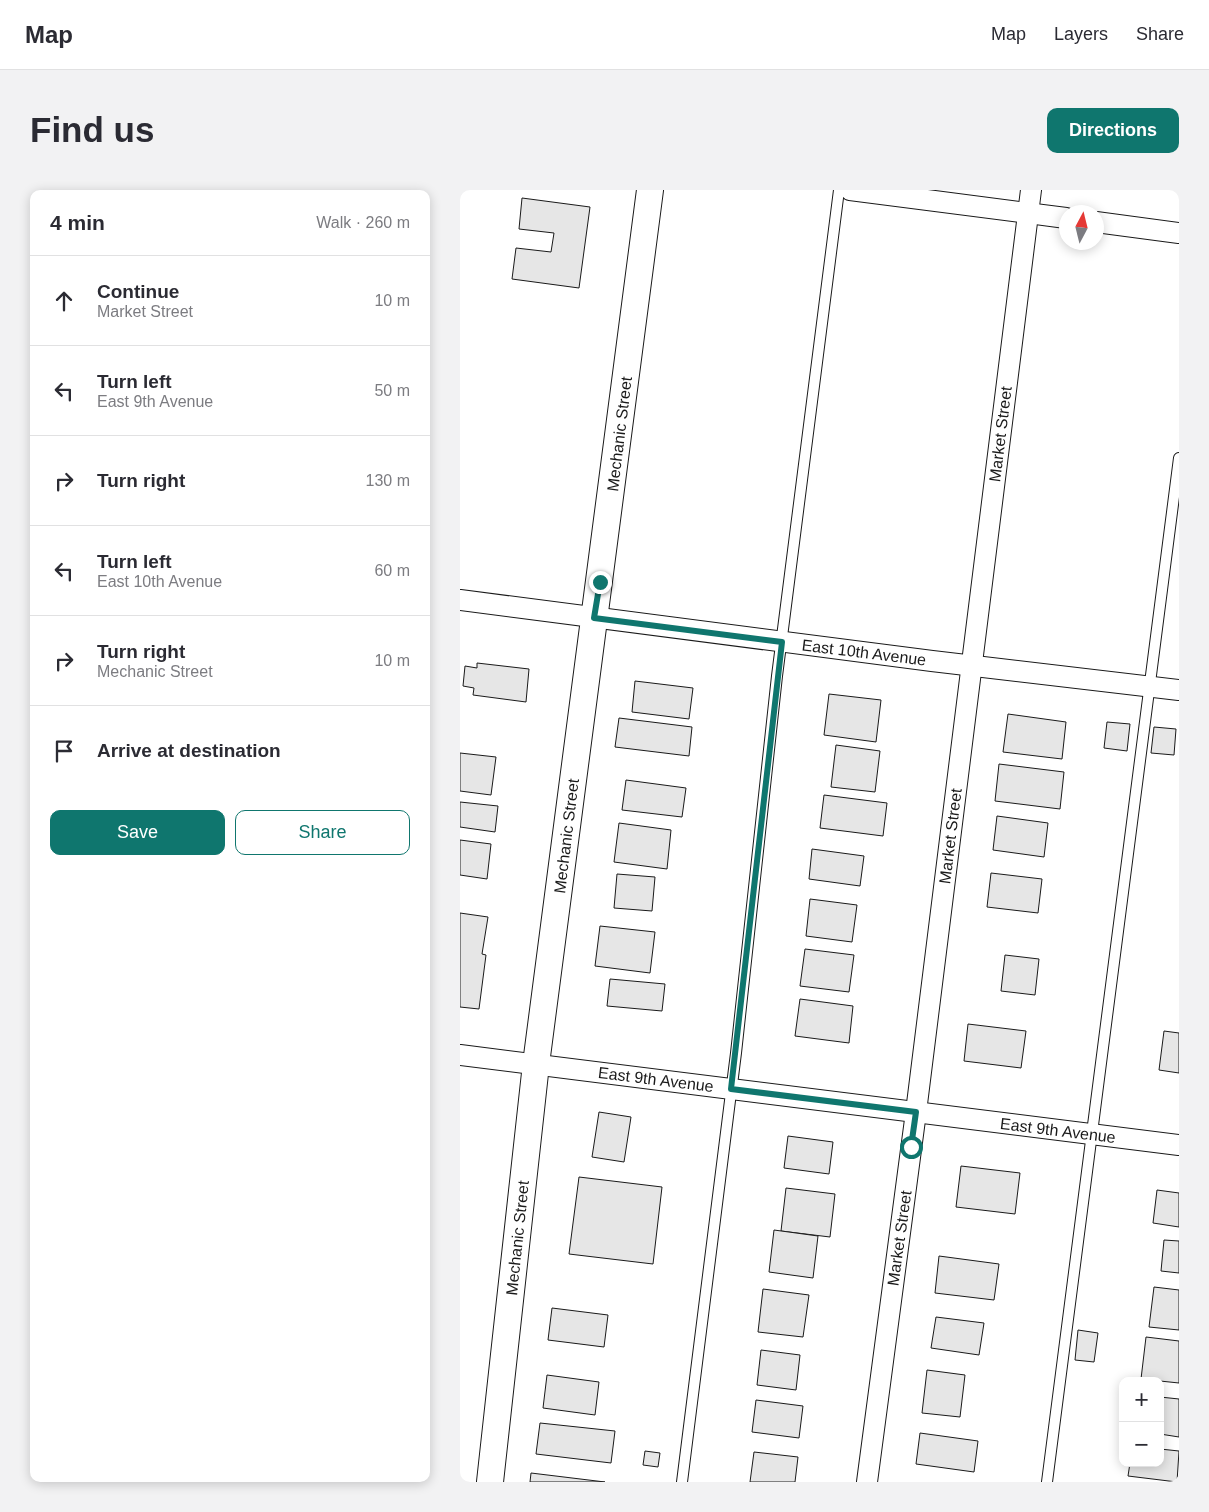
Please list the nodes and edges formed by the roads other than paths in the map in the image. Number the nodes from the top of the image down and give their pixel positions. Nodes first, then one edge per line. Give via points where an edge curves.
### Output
1 (650, 190) edge
2 (839, 190) edge
3 (850, 190) edge
4 (1031, 190) edge
5 (1028, 213) junction
6 (1059, 217) edge
7 (1104, 223) edge
8 (1179, 233) edge
9 (1179, 458) edge
10 (460, 600) edge
11 (594, 618) junction
12 (782, 642) junction
13 (970, 666) junction
14 (1150, 687) junction
15 (1179, 690) edge
16 (460, 1055) edge
17 (536, 1064) junction
18 (731, 1089) junction
19 (916, 1112) junction
20 (1091, 1134) junction
21 (1179, 1145) edge
22 (490, 1482) edge
23 (682, 1482) edge
24 (867, 1482) edge
25 (1047, 1482) edge

1 - 11 street, Mechanic Street
2 - 12 lane
3 - 5 street
4 - 5 street, Market Street
5 - 6 street
5 - 13 street, Market Street
7 - 8 street
9 - 14 lane
10 - 11 street, East 10th Avenue
11 - 12 street, East 10th Avenue
11 - 17 street, Mechanic Street
12 - 13 street, East 10th Avenue
12 - 18 lane
13 - 14 street, East 10th Avenue
13 - 19 street, Market Street
14 - 15 street, East 10th Avenue
14 - 20 lane
16 - 17 street, East 9th Avenue
17 - 18 street, East 9th Avenue
17 - 22 street, Mechanic Street
18 - 19 street, East 9th Avenue
18 - 23 lane
19 - 20 street, East 9th Avenue
19 - 24 street, Market Street
20 - 21 street, East 9th Avenue
20 - 25 lane

